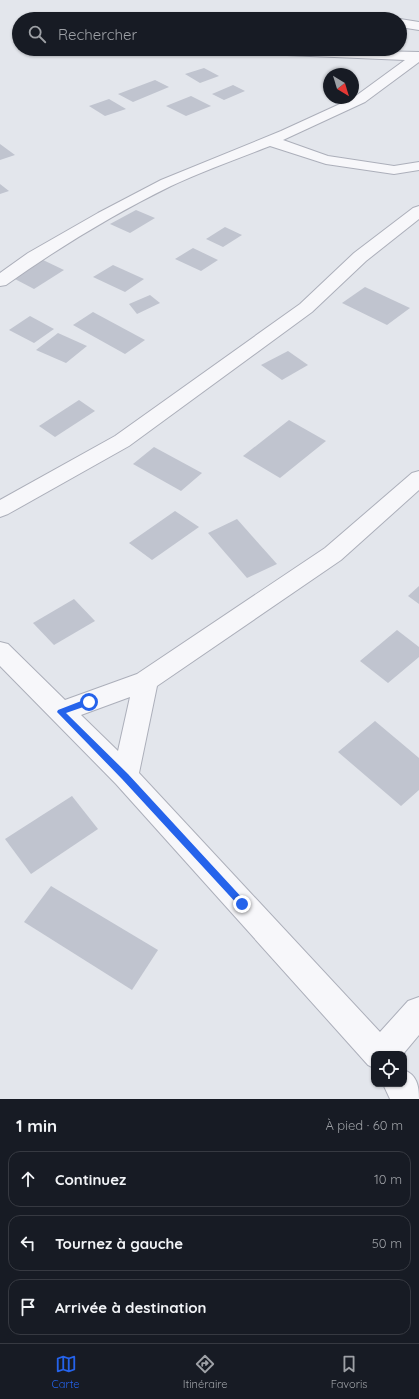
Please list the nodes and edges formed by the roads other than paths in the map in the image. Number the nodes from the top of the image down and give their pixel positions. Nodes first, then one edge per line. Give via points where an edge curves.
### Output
1 (407, 24) edge
2 (419, 26) edge
3 (407, 56) edge
4 (418, 56) edge
5 (270, 141) junction
6 (419, 166) edge
7 (419, 211) edge
8 (0, 281) edge
9 (419, 478) edge
10 (0, 509) edge
11 (0, 651) edge
12 (146, 681) junction
13 (61, 712) junction
14 (125, 776) junction
15 (419, 1012) edge
16 (377, 1051) edge
17 (383, 1051) edge

1 - 2 street
3 - 4 street
4 - 5 street via 360,99
5 - 6 street via 326,160 394,170
5 - 8 street via 166,183 34,257
7 - 10 street via 360,257 306,308 122,441
9 - 12 street via 333,554
11 - 13 street
12 - 13 street
12 - 14 street
13 - 14 street
14 - 16 street
15 - 17 street

